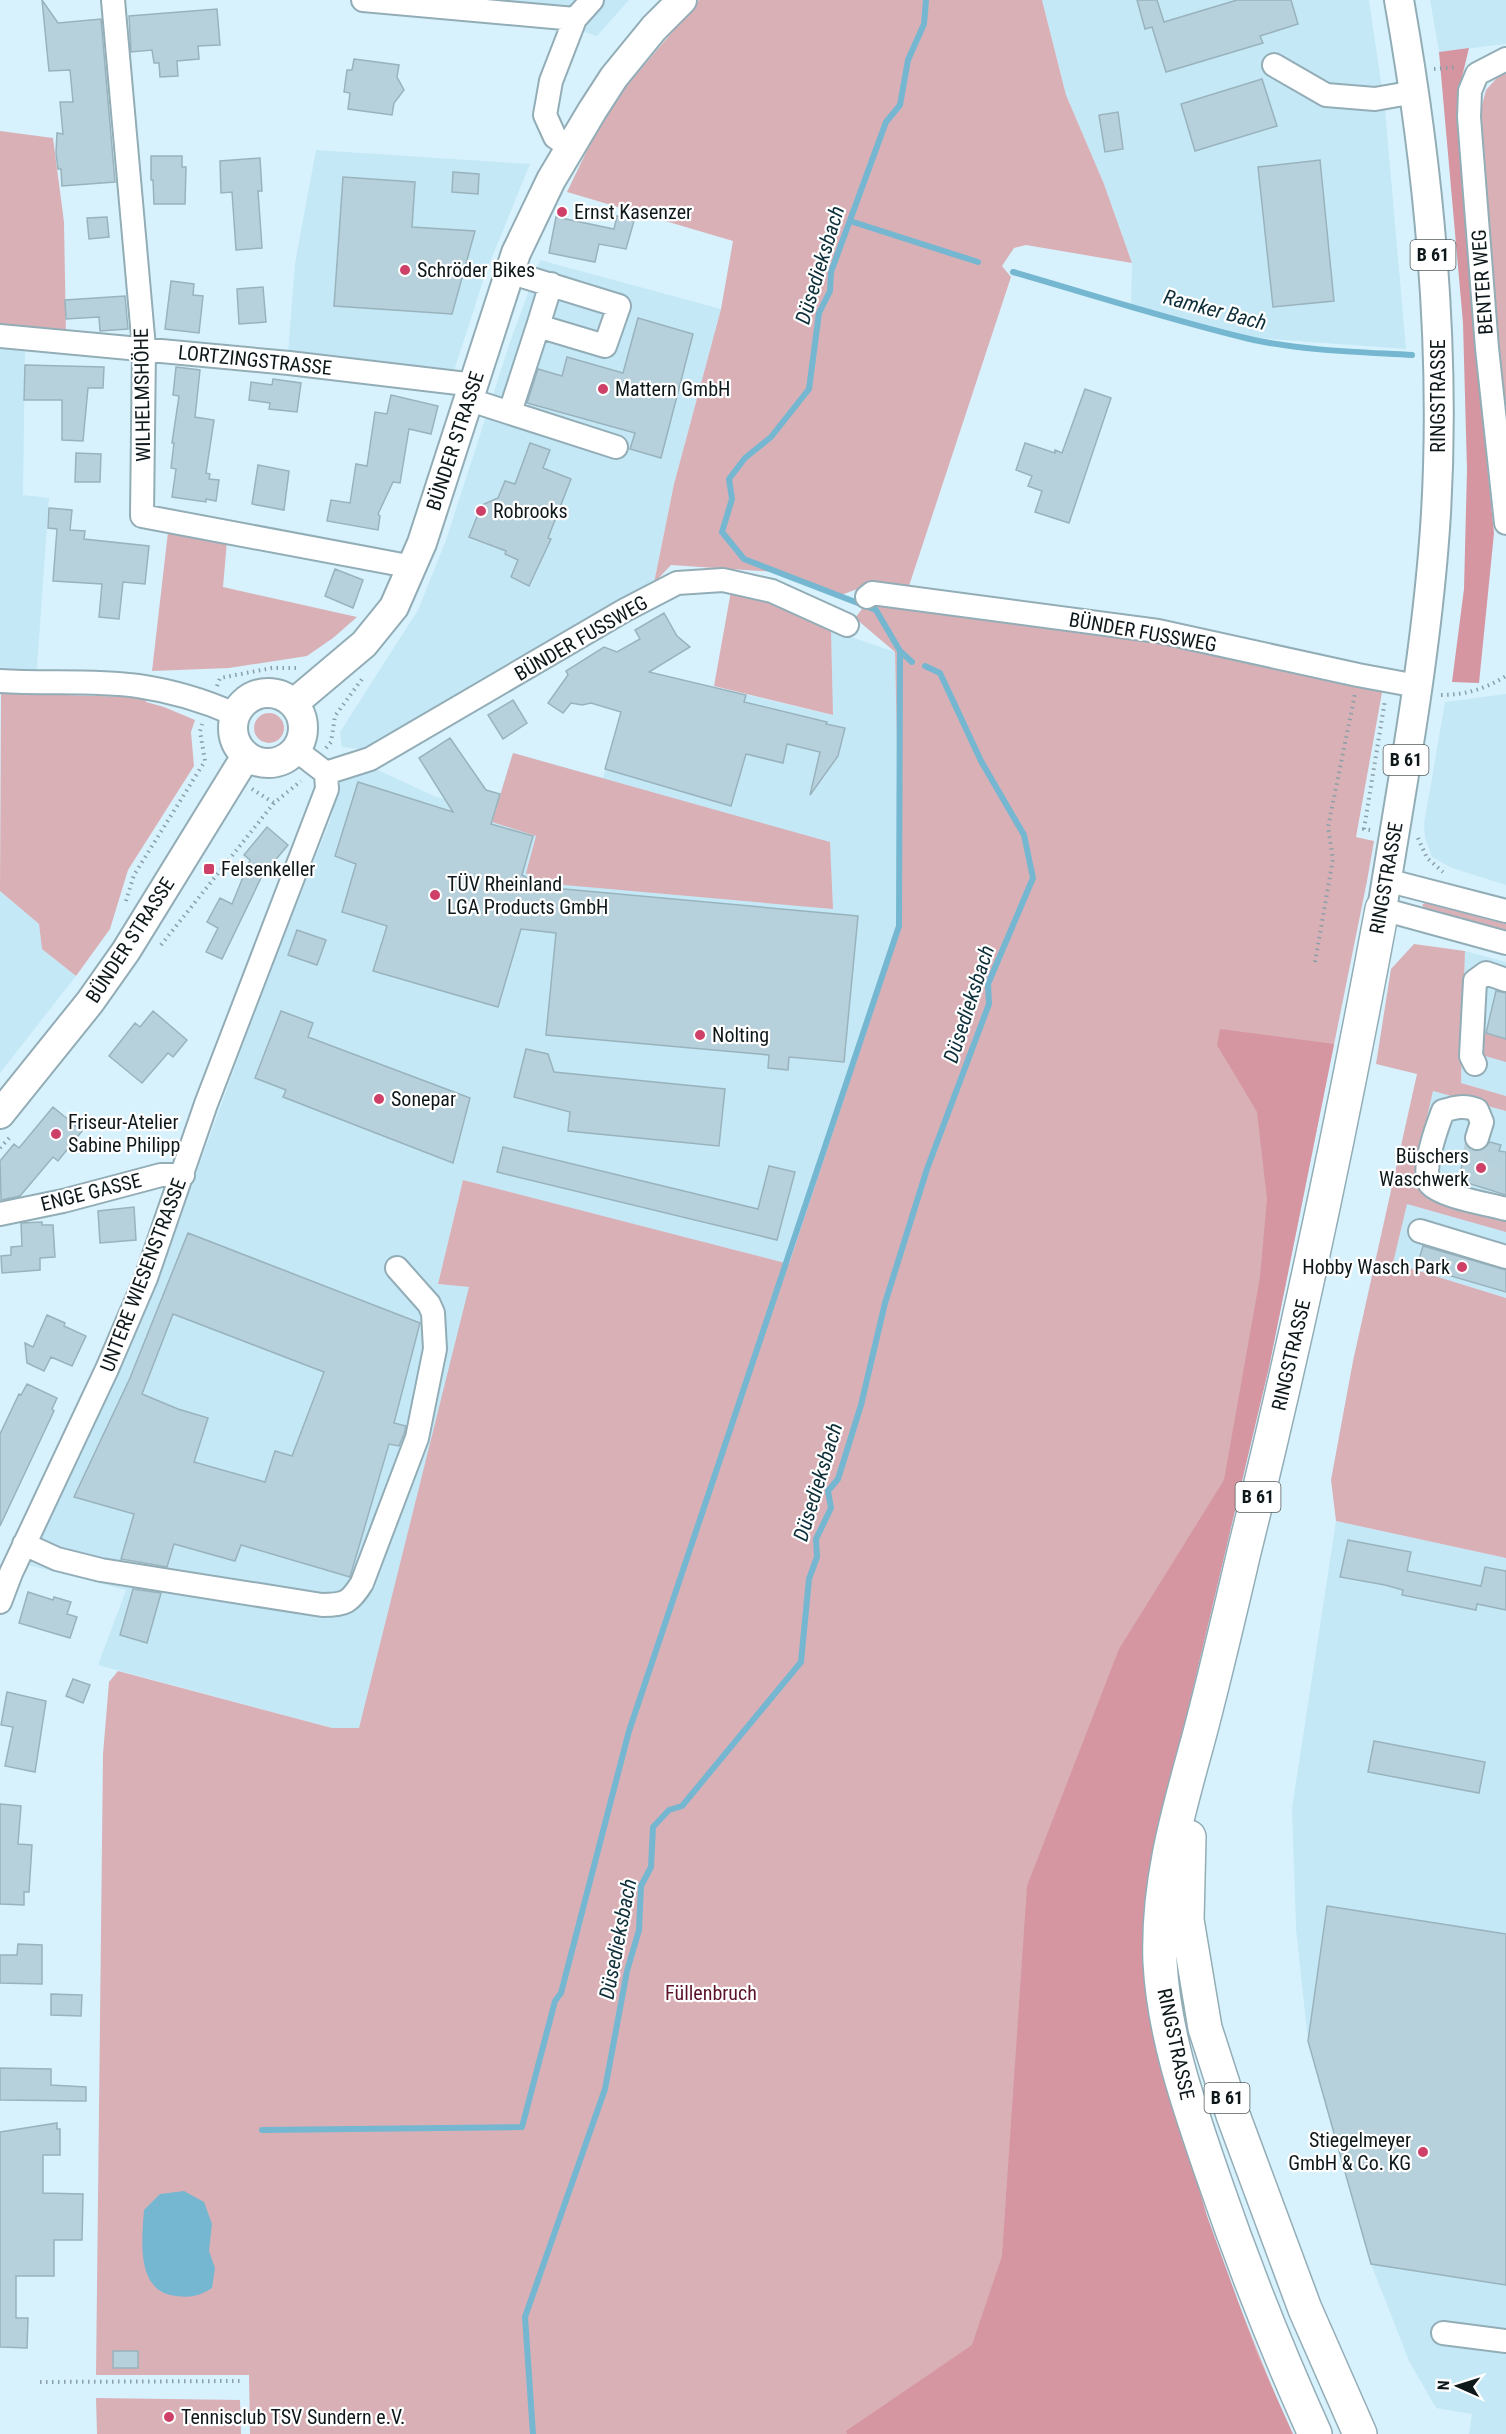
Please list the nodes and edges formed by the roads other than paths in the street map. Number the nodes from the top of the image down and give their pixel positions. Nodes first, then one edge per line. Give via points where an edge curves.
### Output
1 (114, 0) edge
2 (363, 0) edge
3 (592, 0) edge
4 (682, 0) edge
5 (1399, 0) edge
6 (574, 19) junction
7 (1506, 59) edge
8 (1274, 65) dead end
9 (1413, 82) junction
10 (570, 147) junction
11 (510, 272) junction
12 (551, 284) junction
13 (538, 326) junction
14 (0, 336) edge
15 (144, 348) junction
16 (472, 393) junction
17 (510, 412) junction
18 (616, 447) dead end
19 (1506, 523) edge
20 (412, 567) junction
21 (867, 597) dead end
22 (847, 625) dead end
23 (0, 681) edge
24 (1429, 690) junction
25 (294, 703) junction
26 (222, 709) junction
27 (246, 756) junction
28 (312, 762) junction
29 (1384, 895) junction
30 (1506, 911) edge
31 (1506, 943) edge
32 (1506, 980) edge
33 (1475, 1064) dead end
34 (0, 1114) edge
35 (1477, 1138) tunnel mouth
36 (183, 1175) junction
37 (1506, 1209) edge
38 (0, 1214) edge
39 (1420, 1231) dead end
40 (1506, 1257) edge
41 (397, 1268) dead end
42 (24, 1544) junction
43 (0, 1602) edge
44 (1198, 1742) junction
45 (1443, 2332) dead end
46 (1506, 2341) edge
47 (1315, 2434) edge
48 (1360, 2434) edge

1 - 15 street, WILHELMSHÖHE
2 - 6 street
3 - 6 street
4 - 10 main road, BÜNDER STRASSE via 614,77
5 - 9 main road, RINGSTRASSE / B 61
6 - 10 street via 551,81 545,115 555,136
7 - 19 street, BENTER WEG via 1477,74 1470,91 1469,117 1488,360
8 - 9 street via 1326,95 1375,99
9 - 24 main road, RINGSTRASSE / B 61 via 1430,216 1439,385
10 - 11 main road, BÜNDER STRASSE
11 - 12 street
11 - 16 main road, BÜNDER STRASSE
12 - 13 street
12 - 13 street via 619,306 605,346
13 - 17 street
14 - 15 street, LORTZINGSTRASSE
15 - 16 street, LORTZINGSTRASSE
15 - 20 street, WILHELMSHÖHE via 142,516
16 - 17 street, LORTZINGSTRASSE
16 - 20 main road, BÜNDER STRASSE
17 - 18 street, LORTZINGSTRASSE
20 - 25 main road, BÜNDER STRASSE via 394,607 364,644
21 - 24 street, BÜNDER FUSSWEG via 872,593 1158,631
22 - 28 street, BÜNDER FUSSWEG via 772,591 723,580 677,584 625,610 370,759
23 - 26 street via 136,686 179,694
24 - 29 main road, RINGSTRASSE / B 61
25 - 26 main road via 268,692
25 - 28 main road via 301,714 302,739
26 - 27 main road via 236,744
27 - 28 main road via 259,762
27 - 34 main road, BÜNDER STRASSE via 126,951
28 - 36 street, UNTERE WIESENSTRASSE via 327,789 206,1104
29 - 30 street via 1440,894
29 - 31 street
29 - 44 highway, RINGSTRASSE / B 61 via 1314,1251
32 - 33 street via 1486,973 1475,981 1471,1056
35 - 37 street via 1482,1122 1477,1110 1456,1107 1443,1111 1426,1174 1429,1184 1442,1192
36 - 38 street, ENGE GASSE via 161,1174
36 - 42 street, UNTERE WIESENSTRASSE via 146,1278 107,1369
39 - 40 street
41 - 42 street via 429,1304 435,1349 417,1438 362,1583 351,1600 322,1605 101,1570 57,1559
42 - 43 street, UNTERE WIESENSTRASSE
44 - 47 highway, RINGSTRASSE / B 61 via 1166,1865 1160,1915 1164,2007 1182,2081 1236,2241
44 - 48 highway, RINGSTRASSE / B 61 via 1187,1856 1187,1920 1205,2028 1305,2309
45 - 46 street

